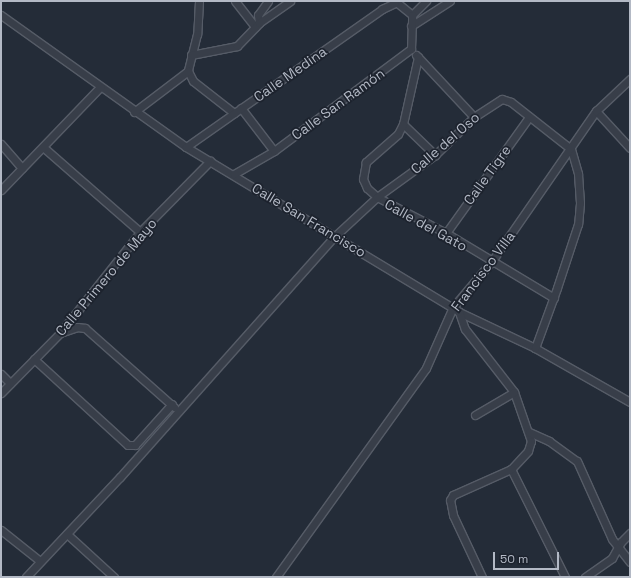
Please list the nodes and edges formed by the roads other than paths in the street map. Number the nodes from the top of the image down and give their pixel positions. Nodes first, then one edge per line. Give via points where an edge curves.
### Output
1 (199, 1) edge
2 (235, 1) edge
3 (268, 1) edge
4 (290, 1) edge
5 (450, 1) edge
6 (395, 2) edge
7 (424, 3) edge
8 (1, 15) edge
9 (412, 15) junction
10 (429, 15) junction
11 (257, 25) junction
12 (412, 26) junction
13 (411, 49) junction
14 (192, 55) junction
15 (418, 57) junction
16 (188, 71) junction
17 (630, 79) edge
18 (100, 86) junction
19 (241, 108) junction
20 (596, 111) junction
21 (134, 112) junction
22 (234, 113) junction
23 (529, 117) junction
24 (474, 118) junction
25 (403, 124) junction
26 (1, 144) edge
27 (43, 147) junction
28 (186, 147) junction
29 (630, 148) edge
30 (571, 149) junction
31 (274, 151) junction
32 (435, 155) junction
33 (210, 161) junction
34 (22, 168) junction
35 (234, 174) junction
36 (1, 190) edge
37 (377, 197) junction
38 (140, 232) junction
39 (446, 233) junction
40 (335, 236) junction
41 (492, 261) junction
42 (554, 298) junction
43 (453, 307) junction
44 (460, 312) junction
45 (60, 333) junction
46 (534, 348) junction
47 (34, 359) junction
48 (1, 374) edge
49 (10, 383) junction
50 (514, 392) junction
51 (1, 393) edge
52 (630, 402) edge
53 (172, 404) junction
54 (179, 411) junction
55 (475, 415) dead end
56 (529, 432) junction
57 (511, 469) junction
58 (1, 530) edge
59 (630, 533) edge
60 (67, 534) junction
61 (619, 546) junction
62 (40, 562) junction
63 (630, 562) edge
64 (26, 577) edge
65 (114, 577) edge
66 (276, 577) edge
67 (482, 577) edge
68 (565, 577) edge
69 (585, 577) edge

1 - 14 street via 197,34
2 - 11 street
3 - 11 street via 258,15
4 - 11 street
5 - 10 street
6 - 9 street
6 - 19 street, Calle Medina via 382,8
7 - 9 street
7 - 10 street
8 - 18 street, Calle San Francisco via 55,51
9 - 12 street
10 - 12 street
11 - 14 street via 237,46
12 - 13 street
13 - 15 street
13 - 31 street, Calle San Ramón
14 - 16 street
15 - 24 street
15 - 25 street
16 - 21 street
16 - 22 street via 193,81
17 - 20 street, Francisco Villa
18 - 21 street, Calle San Francisco
18 - 27 street
19 - 22 street, Calle Medina
19 - 31 street
20 - 29 street
20 - 30 street, Francisco Villa
21 - 28 street, Calle San Francisco
22 - 28 street, Calle Medina
23 - 24 street, Calle del Oso via 502,98
23 - 30 street
23 - 39 street, Calle Tigre
24 - 32 street, Calle del Oso
25 - 32 street
25 - 37 street via 398,134 374,153 363,171 367,188
26 - 34 street
27 - 34 street
27 - 38 street
28 - 33 street, Calle San Francisco
30 - 41 street, Francisco Villa
30 - 42 street via 578,174 578,217
31 - 35 street, Calle San Ramón
32 - 37 street, Calle del Oso
33 - 35 street, Calle San Francisco
33 - 38 street, Calle Primero de Mayo
34 - 36 street
35 - 40 street, Calle San Francisco
37 - 39 street, Calle del Gato
37 - 40 street, Calle del Oso
38 - 45 street, Calle Primero de Mayo
39 - 41 street, Calle del Gato
40 - 43 street, Calle San Francisco
40 - 54 street, Calle del Oso
41 - 42 street, Calle del Gato
41 - 43 street, Francisco Villa
42 - 46 street
43 - 44 street, Calle San Francisco
43 - 66 street, Francisco Villa via 426,368
44 - 46 street, Calle San Francisco
44 - 50 street via 465,329
45 - 47 street, Calle Primero de Mayo
45 - 53 street via 80,326 85,328
46 - 52 street, Calle San Francisco
47 - 49 street, Calle Primero de Mayo
47 - 53 street via 128,445 135,445
48 - 49 street
49 - 51 street, Calle Primero de Mayo
50 - 55 street
50 - 56 street
53 - 54 street
54 - 60 street, Calle del Oso
56 - 57 street via 531,442 528,451
56 - 61 street via 549,441 577,461 612,539
57 - 67 street via 453,495 450,500 453,515
57 - 68 street
58 - 62 street
59 - 61 street
60 - 62 street, Calle del Oso
60 - 65 street
61 - 63 street
61 - 69 street via 608,562
62 - 64 street, Calle del Oso

